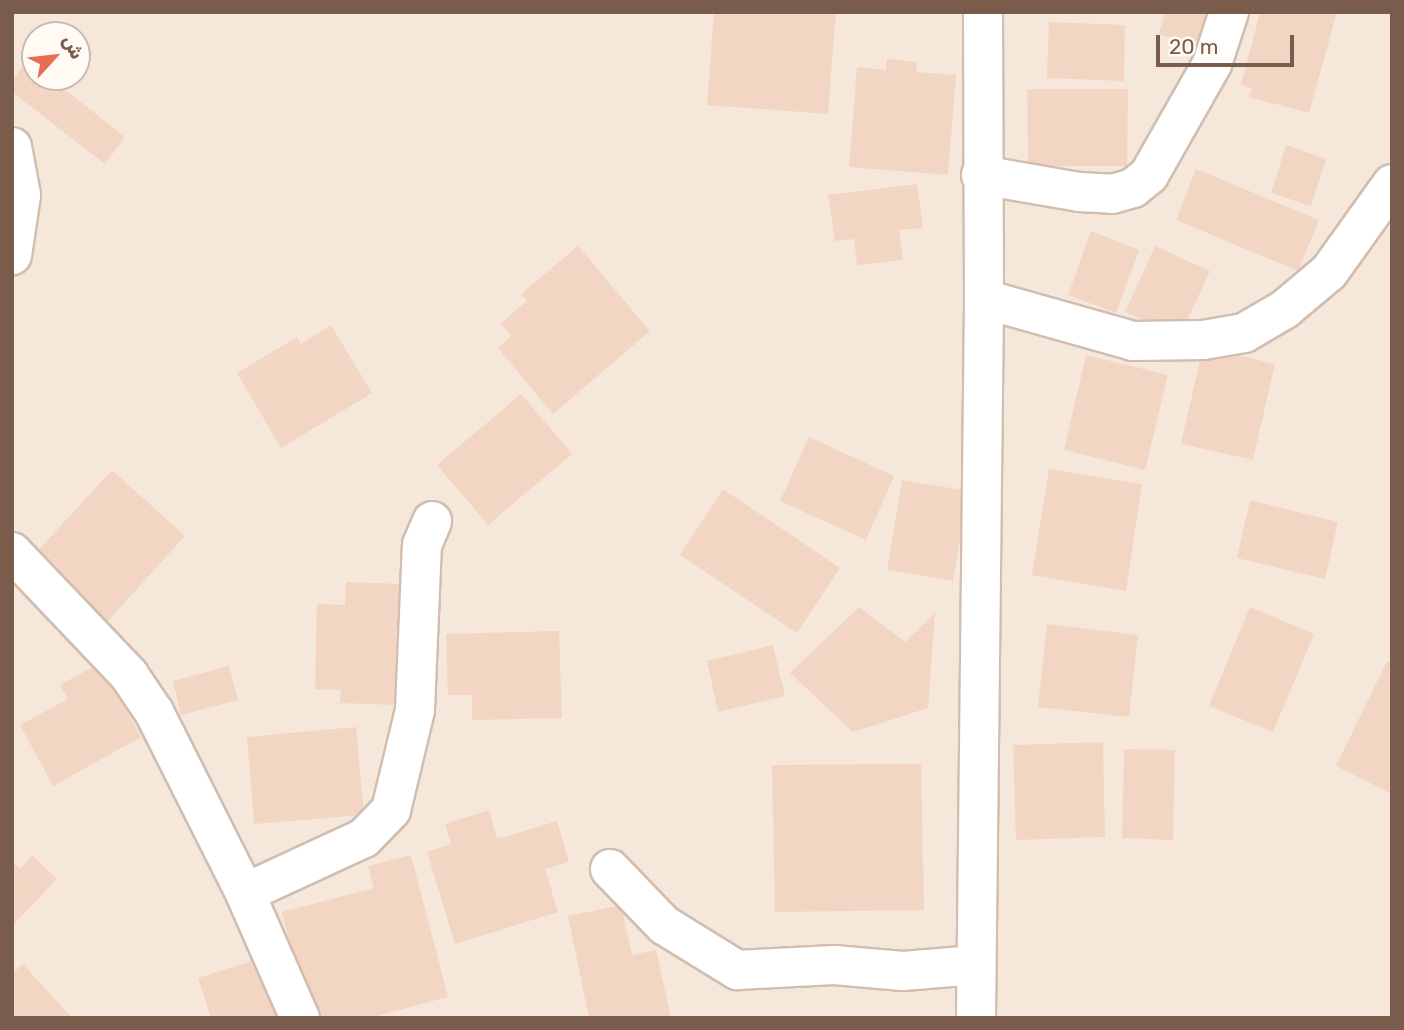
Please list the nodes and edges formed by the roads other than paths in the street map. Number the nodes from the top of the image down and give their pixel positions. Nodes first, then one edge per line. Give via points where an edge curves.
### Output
1 (982, 12) edge
2 (1229, 12) edge
3 (12, 147) edge
4 (981, 175) junction
5 (1392, 184) edge
6 (12, 255) edge
7 (984, 299) junction
8 (432, 521) dead end
9 (12, 552) edge
10 (610, 869) dead end
11 (244, 893) junction
12 (976, 965) junction
13 (300, 1018) edge
14 (976, 1018) edge

1 - 4 street
2 - 4 street via 1212,64 1149,175 1133,188 1112,194 1079,192
3 - 6 street via 21,195
4 - 7 street
5 - 7 street via 1329,272 1286,309 1244,333 1203,340 1133,341
7 - 12 street
8 - 11 street via 422,545 415,710 391,810 364,838
9 - 11 street via 129,675 154,712
10 - 12 street via 664,925 737,970 834,965 903,971
11 - 13 street
12 - 14 street

